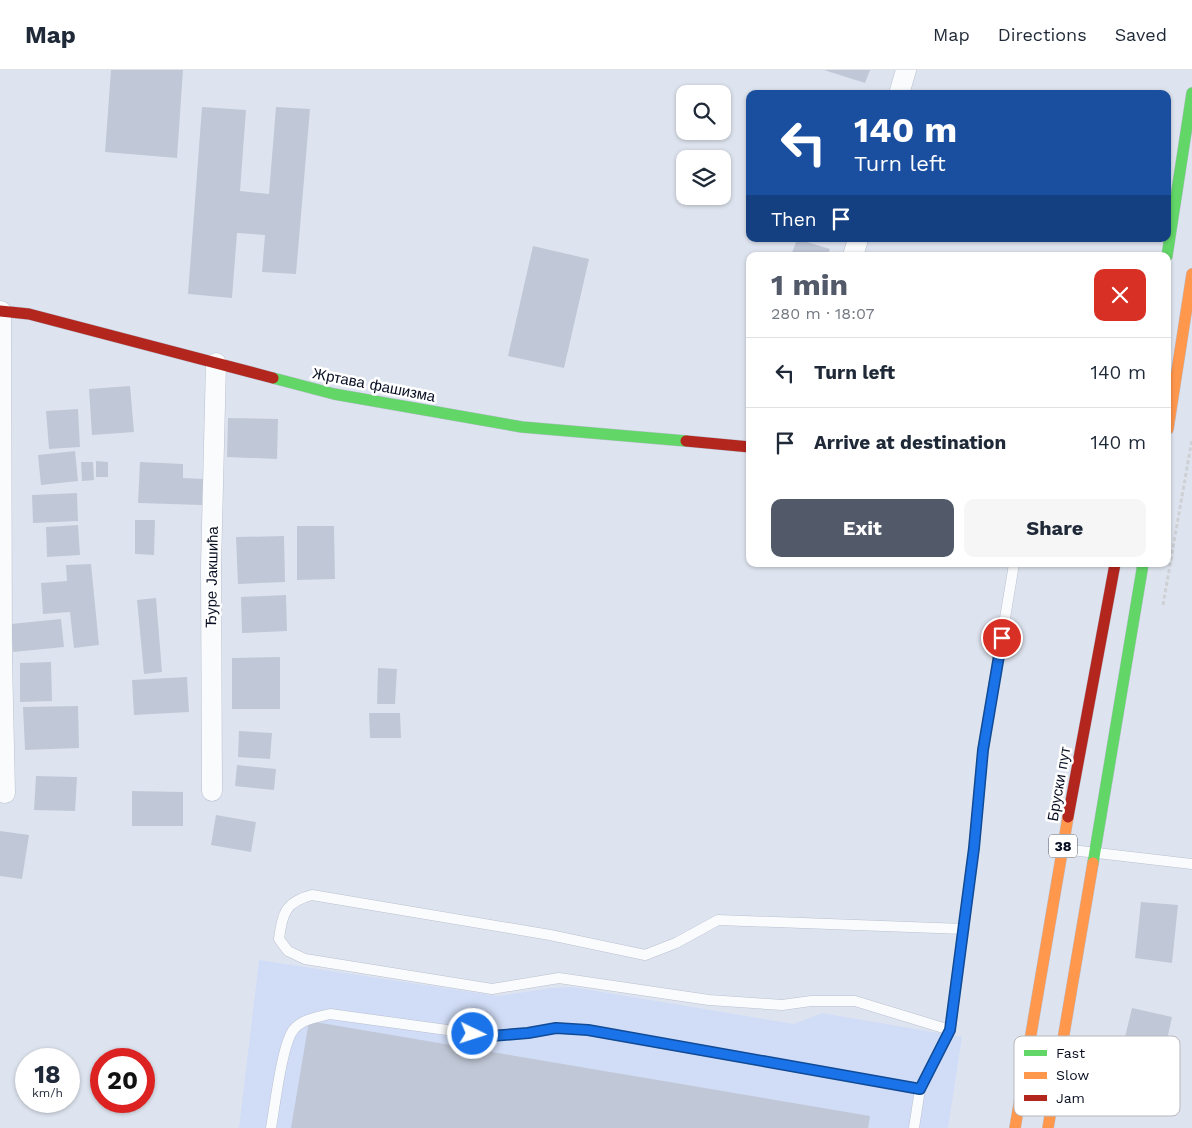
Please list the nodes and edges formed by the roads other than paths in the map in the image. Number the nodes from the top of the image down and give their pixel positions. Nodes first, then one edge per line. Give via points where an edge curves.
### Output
1 (906, 70) edge
2 (900, 90) edge
3 (1192, 93) edge
4 (1171, 225) edge
5 (1192, 274) edge
6 (1, 311) edge
7 (216, 363) junction
8 (1171, 410) edge
9 (746, 447) edge
10 (1014, 567) edge
11 (1114, 567) edge
12 (1142, 567) edge
13 (212, 791) dead end
14 (6, 794) dead end
15 (1062, 849) junction
16 (1094, 852) junction
17 (1192, 864) edge
18 (964, 929) junction
19 (950, 1030) junction
20 (1030, 1036) edge
21 (1063, 1036) edge
22 (920, 1089) junction
23 (271, 1128) edge
24 (914, 1128) edge

1 - 2 street
3 - 4 main road
5 - 8 main road
6 - 7 main road, Жртава фашизма via 29,314
6 - 14 street via 2,658
7 - 9 main road, Жртава фашизма via 334,394 522,427
7 - 13 street, Ђуре Јакшића via 211,567
10 - 18 lane via 983,750
11 - 15 main road, Бруски пут / 38
12 - 16 main road, 38
15 - 16 lane
15 - 20 main road, Бруски пут / 38
16 - 17 lane
16 - 21 main road, 38
18 - 19 lane
18 - 19 lane via 718,920 676,943 645,955 550,935 312,895 298,899 288,907 279,939 288,951 315,961 492,988 559,978 710,1000 782,1005 855,1001
19 - 22 lane
22 - 23 lane via 588,1030 556,1028 491,1036 330,1014 311,1018 295,1028 286,1044
22 - 24 lane

